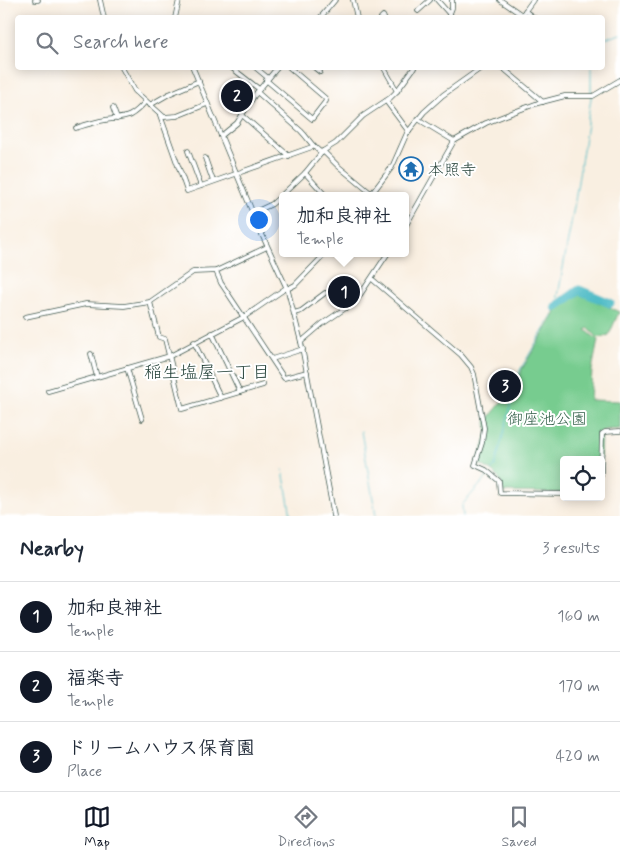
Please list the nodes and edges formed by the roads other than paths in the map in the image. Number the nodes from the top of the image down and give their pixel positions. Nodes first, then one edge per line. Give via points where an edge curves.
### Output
1 (100, 0) edge
2 (179, 0) edge
3 (335, 0) edge
4 (353, 0) edge
5 (430, 0) edge
6 (437, 0) edge
7 (452, 0) edge
8 (500, 0) edge
9 (534, 0) edge
10 (418, 11) dead end
11 (523, 14) edge
12 (103, 15) edge
13 (175, 15) edge
14 (322, 15) edge
15 (356, 15) edge
16 (449, 15) edge
17 (450, 15) edge
18 (123, 70) edge
19 (194, 70) edge
20 (236, 70) edge
21 (258, 70) edge
22 (275, 70) edge
23 (292, 70) edge
24 (318, 70) edge
25 (385, 70) edge
26 (413, 70) edge
27 (478, 70) edge
28 (504, 70) edge
29 (320, 72) dead end
30 (267, 79) junction
31 (620, 80) edge
32 (199, 82) junction
33 (258, 90) junction
34 (398, 91) junction
35 (386, 100) junction
36 (146, 101) junction
37 (543, 102) junction
38 (208, 104) junction
39 (150, 105) junction
40 (113, 108) dead end
41 (160, 115) junction
42 (242, 115) junction
43 (117, 119) junction
44 (418, 119) junction
45 (76, 128) dead end
46 (409, 132) junction
47 (221, 136) junction
48 (454, 141) junction
49 (312, 147) junction
50 (188, 151) dead end
51 (322, 152) junction
52 (290, 156) junction
53 (206, 158) dead end
54 (305, 173) junction
55 (237, 174) junction
56 (213, 181) junction
57 (200, 186) junction
58 (285, 192) edge
59 (322, 192) edge
60 (368, 192) edge
61 (373, 192) edge
62 (279, 197) edge
63 (253, 213) junction
64 (409, 220) edge
65 (267, 246) junction
66 (322, 257) edge
67 (386, 257) edge
68 (216, 271) junction
69 (372, 279) junction
70 (286, 288) junction
71 (325, 292) dead end
72 (150, 302) junction
73 (294, 313) junction
74 (244, 316) junction
75 (25, 317) dead end
76 (212, 334) junction
77 (194, 342) junction
78 (301, 342) junction
79 (303, 350) junction
80 (90, 354) dead end
81 (170, 356) junction
82 (272, 359) junction
83 (127, 368) junction
84 (307, 372) junction
85 (97, 377) junction
86 (263, 385) dead end
87 (48, 391) dead end
88 (240, 392) junction
89 (221, 398) junction
90 (142, 419) dead end
91 (620, 431) edge
92 (601, 456) edge
93 (560, 494) edge
94 (334, 516) edge

1 - 12 street
2 - 13 street
3 - 14 street
4 - 15 street
5 - 10 street
6 - 16 street
7 - 17 street
8 - 11 street
9 - 11 street
18 - 36 street via 131,85
19 - 32 street
20 - 33 street
21 - 30 street
22 - 30 street
23 - 30 street via 325,98 312,119
24 - 29 street
25 - 34 street
26 - 34 street
27 - 44 street via 442,95
28 - 37 street
30 - 33 street
31 - 37 street via 593,96 564,96
32 - 38 street
32 - 39 street
33 - 42 street
33 - 49 street via 308,138
34 - 35 street
35 - 46 street
35 - 51 street
36 - 39 street
36 - 43 street via 136,112
37 - 48 street via 486,123
38 - 41 street via 177,116
38 - 47 street
39 - 41 street
40 - 43 street
41 - 57 street via 187,191
42 - 47 street
42 - 52 street
43 - 45 street
44 - 46 street
44 - 48 street
46 - 61 street via 392,167
47 - 55 street
48 - 64 street
49 - 51 street
49 - 52 street
50 - 57 street
51 - 54 street
51 - 60 street
52 - 55 street
53 - 56 street
54 - 58 street
54 - 59 street
55 - 56 street
55 - 63 street
56 - 57 street
62 - 63 street
63 - 65 street
65 - 68 street
65 - 70 street
66 - 70 street via 294,285
67 - 69 street
68 - 72 street via 193,272
68 - 74 street
69 - 78 street via 356,301
69 - 93 street via 471,367 484,428 475,465 499,481 500,493
70 - 73 street
70 - 74 street
71 - 73 street
72 - 75 street via 124,306 86,304
72 - 81 street via 159,337 165,339
73 - 78 street
74 - 76 street
74 - 82 street
76 - 77 street
76 - 88 street
77 - 81 street
77 - 89 street
78 - 79 street
79 - 82 street
79 - 84 street
80 - 85 street
81 - 83 street
81 - 89 street via 182,409
82 - 84 street via 284,378
83 - 85 street
83 - 90 street
84 - 94 street
85 - 87 street
86 - 88 street
88 - 89 street
91 - 92 street via 602,434

